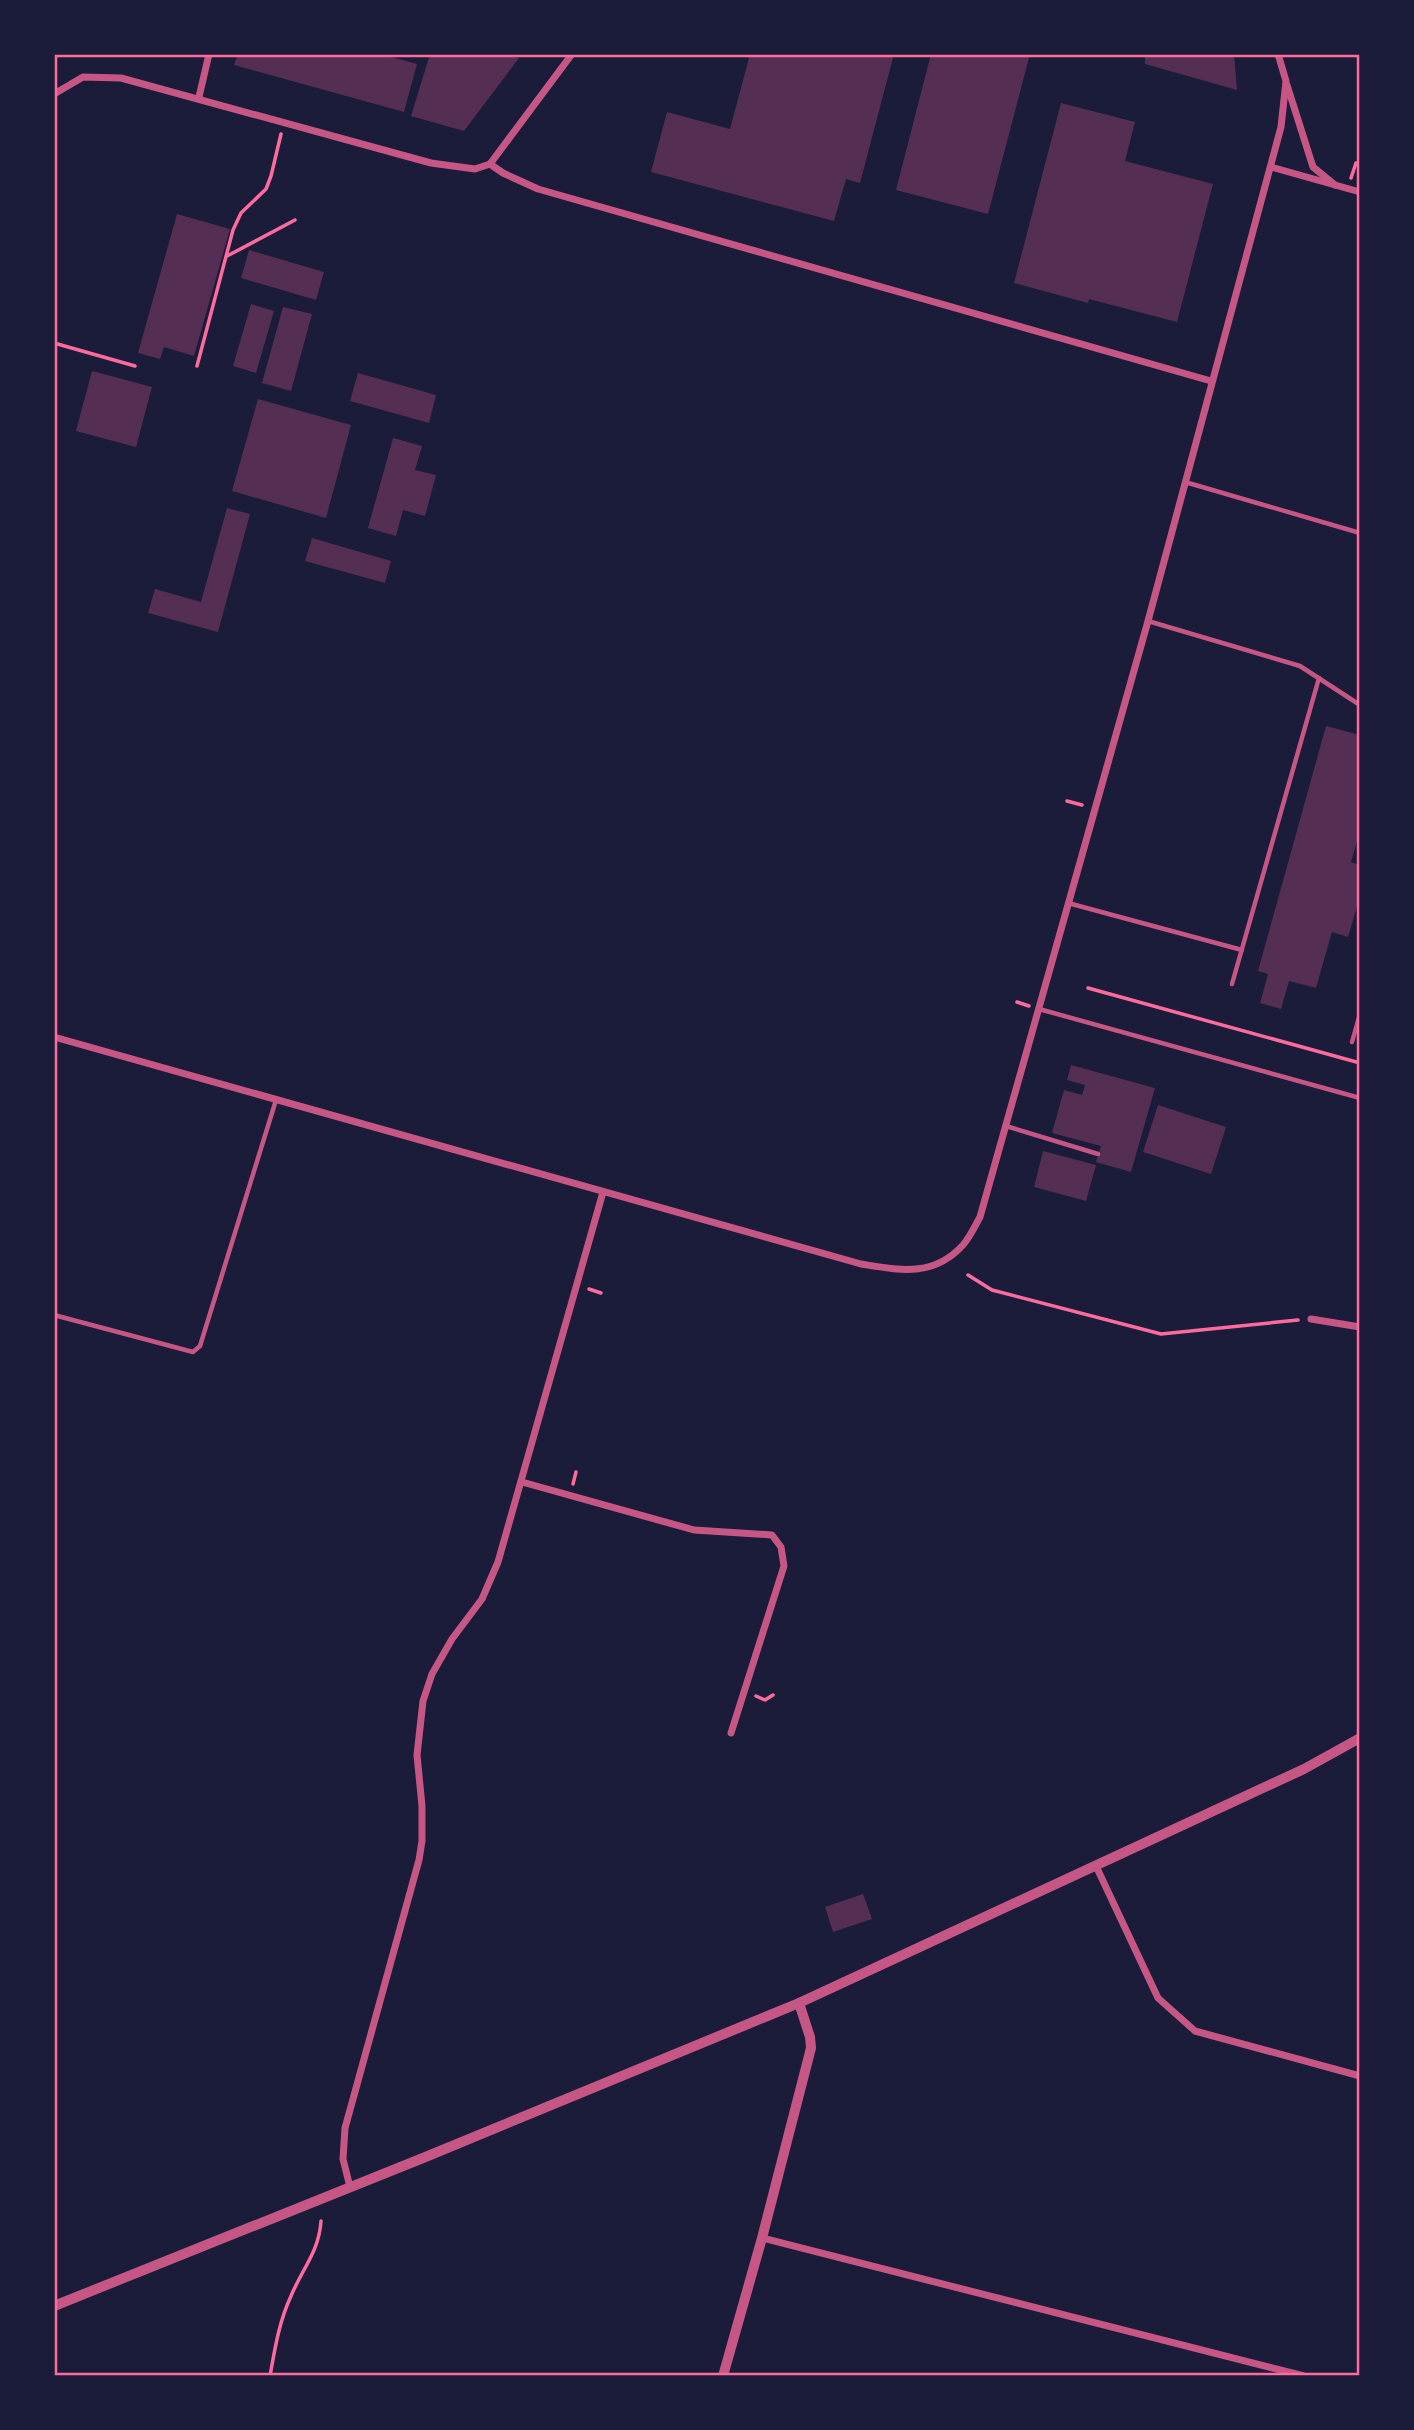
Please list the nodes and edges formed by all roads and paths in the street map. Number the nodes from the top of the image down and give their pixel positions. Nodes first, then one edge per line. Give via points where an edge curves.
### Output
1 (209, 54) edge
2 (572, 54) edge
3 (1279, 54) edge
4 (1286, 81) junction
5 (54, 94) edge
6 (199, 97) junction
7 (279, 140) dead end
8 (489, 164) junction
9 (1272, 167) junction
10 (1335, 185) junction
11 (1360, 192) edge
12 (295, 219) dead end
13 (227, 256) junction
14 (54, 343) edge
15 (135, 366) dead end
16 (197, 366) dead end
17 (1211, 381) junction
18 (1184, 482) junction
19 (1360, 533) edge
20 (1148, 621) junction
21 (1319, 678) junction
22 (1360, 705) edge
23 (1067, 801) dead end
24 (1082, 805) dead end
25 (1067, 903) junction
26 (1242, 950) junction
27 (1232, 984) dead end
28 (1088, 988) dead end
29 (1038, 1008) junction
30 (1360, 1014) edge
31 (54, 1037) edge
32 (1352, 1042) dead end
33 (1360, 1062) edge
34 (1360, 1098) edge
35 (276, 1100) junction
36 (1006, 1125) junction
37 (1098, 1154) dead end
38 (603, 1192) junction
39 (968, 1275) dead end
40 (54, 1315) edge
41 (1311, 1319) joint
42 (1360, 1327) edge
43 (522, 1482) junction
44 (773, 1695) dead end
45 (765, 1700) dead end
46 (731, 1733) dead end
47 (1360, 1738) edge
48 (1097, 1866) junction
49 (799, 2003) junction
50 (1360, 2076) edge
51 (350, 2187) junction
52 (321, 2221) dead end
53 (762, 2238) junction
54 (54, 2306) edge
55 (270, 2376) edge
56 (723, 2376) edge
57 (1304, 2376) edge

1 - 6 street
2 - 8 street
3 - 4 street
4 - 9 street
4 - 10 street via 1313,167
5 - 6 street via 83,77 121,78
6 - 8 street via 431,163 475,169
7 - 13 path via 271,176 265,189 241,213
8 - 17 street via 538,189
9 - 10 street
9 - 17 street
10 - 11 street
12 - 13 path
13 - 16 path
14 - 15 path
17 - 18 street
18 - 19 lane
18 - 20 street
20 - 21 lane via 1300,666
20 - 25 street
21 - 22 lane
21 - 26 lane
23 - 24 path
25 - 26 lane
25 - 29 street
26 - 27 lane
28 - 33 path
29 - 34 lane
29 - 36 street
30 - 32 lane
31 - 35 street
35 - 38 street
35 - 40 lane via 200,1346 193,1352
36 - 37 lane
36 - 38 street via 980,1217 963,1245 926,1269 905,1271 861,1264
38 - 43 street
39 - 41 path via 992,1290 1161,1334
41 - 42 street
43 - 46 street via 694,1530 772,1535 784,1566
43 - 51 street via 482,1599 452,1639 423,1701 417,1755 422,1841 345,2128 342,2159
44 - 45 path
47 - 48 street
48 - 49 street
48 - 50 street via 1158,1998 1195,2031
49 - 51 street
49 - 53 street via 811,2048
51 - 54 street
52 - 55 path via 317,2247 277,2333
53 - 56 street
53 - 57 street

